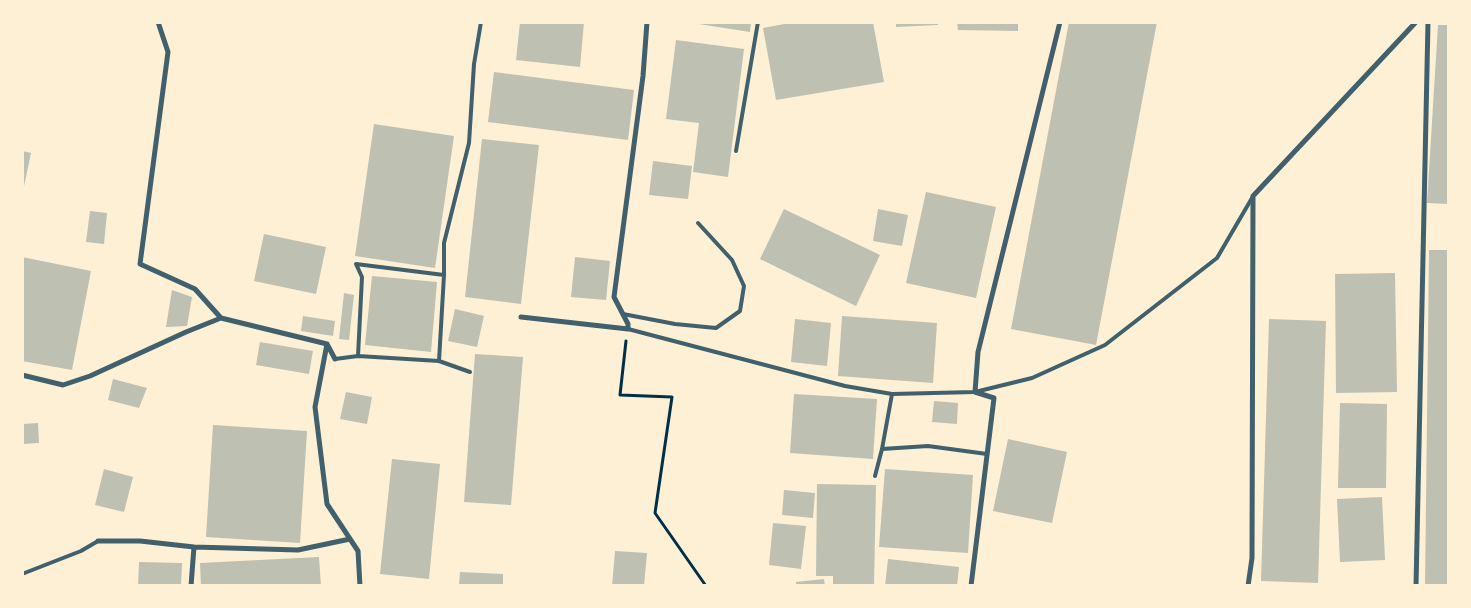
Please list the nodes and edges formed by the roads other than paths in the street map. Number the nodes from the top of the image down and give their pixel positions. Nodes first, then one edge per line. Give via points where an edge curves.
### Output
1 (158, 22) edge
2 (481, 22) edge
3 (647, 22) edge
4 (758, 22) edge
5 (1060, 22) edge
6 (1416, 22) edge
7 (1428, 22) edge
8 (736, 151) dead end
9 (1254, 196) junction
10 (698, 223) dead end
11 (444, 275) junction
12 (623, 314) junction
13 (520, 317) dead end
14 (222, 318) junction
15 (628, 329) junction
16 (327, 344) junction
17 (358, 356) junction
18 (335, 359) joint
19 (439, 361) junction
20 (470, 372) dead end
21 (22, 375) edge
22 (975, 392) junction
23 (892, 394) junction
24 (882, 449) junction
25 (987, 454) junction
26 (875, 476) dead end
27 (350, 539) junction
28 (98, 541) joint
29 (194, 547) junction
30 (22, 574) edge
31 (190, 586) edge
32 (360, 586) edge
33 (971, 586) edge
34 (1248, 586) edge
35 (1416, 586) edge

1 - 14 street via 168,52 140,264 195,289
2 - 11 lane via 474,64 469,143 444,243
3 - 12 street via 614,297
4 - 8 lane
5 - 22 street via 978,352
6 - 9 street
7 - 35 street
9 - 22 lane via 1217,258 1105,345 1032,378
9 - 34 street via 1252,558
10 - 12 lane via 732,260 744,286 740,311 716,328
11 - 17 lane via 356,264 362,277
11 - 19 lane
12 - 15 street
13 - 15 street
14 - 16 street
14 - 21 street via 63,385
15 - 23 lane via 845,386
16 - 18 street
16 - 27 street via 314,407 327,504
17 - 18 lane
17 - 19 lane
19 - 20 lane
22 - 23 lane
22 - 25 street via 994,398
23 - 24 lane
24 - 25 lane via 928,446
24 - 26 lane
25 - 33 street
27 - 29 street via 298,550
27 - 32 street via 358,551
28 - 29 street via 140,541
28 - 30 lane
29 - 31 street

